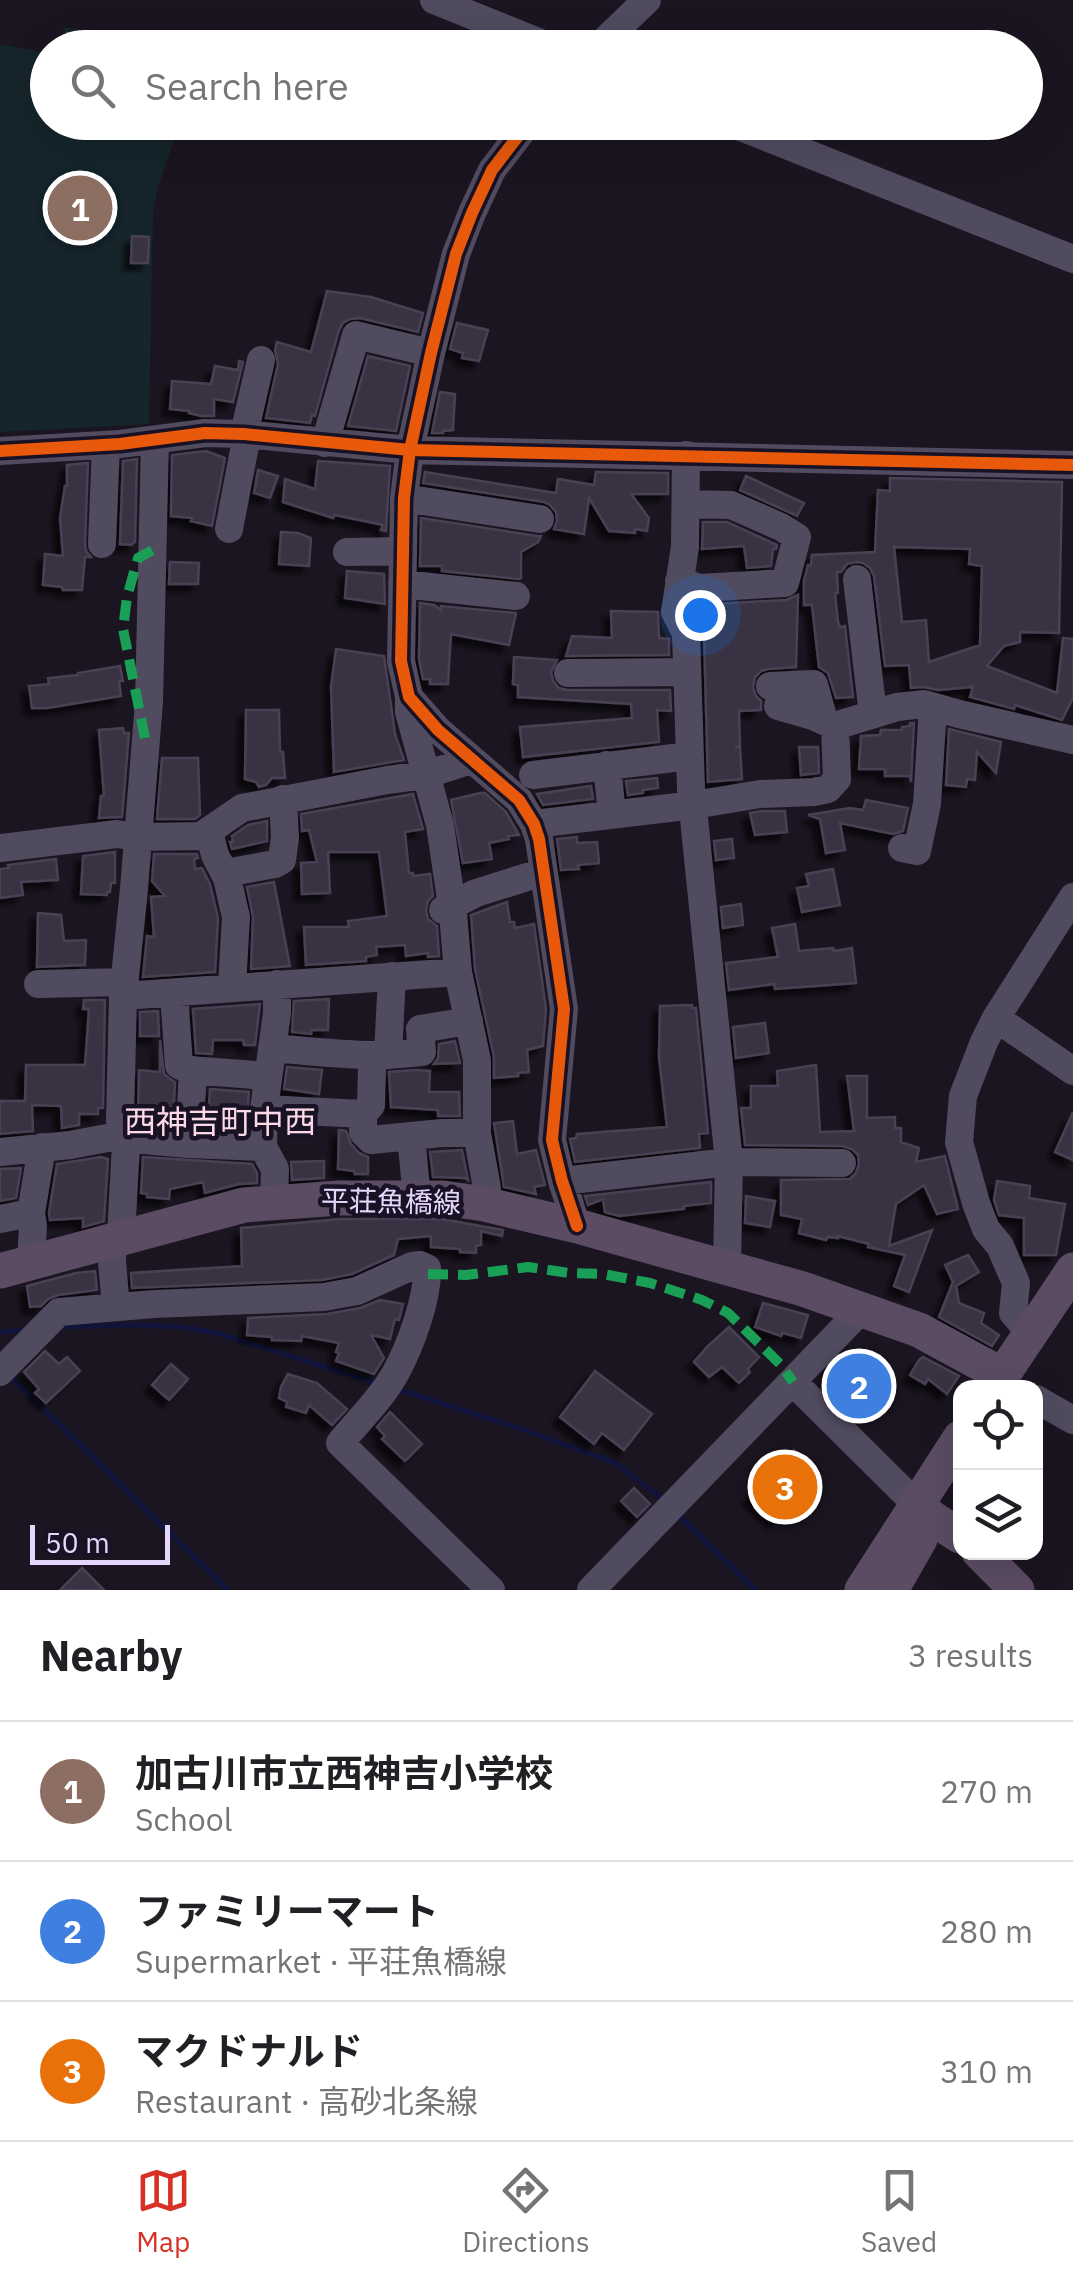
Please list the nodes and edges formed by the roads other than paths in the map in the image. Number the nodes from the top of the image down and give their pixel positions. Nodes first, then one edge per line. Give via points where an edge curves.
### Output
1 (434, 0) edge
2 (647, 0) edge
3 (508, 30) edge
4 (616, 30) edge
5 (515, 140) edge
6 (774, 140) edge
7 (1073, 258) edge
8 (432, 353) junction
9 (261, 360) dead end
10 (246, 434) junction
11 (156, 441) junction
12 (325, 443) junction
13 (106, 445) junction
14 (410, 450) junction
15 (0, 451) edge
16 (686, 454) junction
17 (1073, 465) edge
18 (404, 498) junction
19 (686, 504) junction
20 (540, 518) dead end
21 (228, 529) dead end
22 (102, 544) dead end
23 (402, 551) junction
24 (347, 552) dead end
25 (858, 579) dead end
26 (679, 581) junction
27 (402, 584) junction
28 (516, 596) dead end
29 (568, 672) dead end
30 (687, 672) junction
31 (774, 696) dead end
32 (409, 697) junction
33 (933, 707) junction
34 (873, 714) junction
35 (829, 723) junction
36 (1073, 740) edge
37 (690, 756) junction
38 (471, 760) junction
39 (608, 765) junction
40 (425, 775) junction
41 (533, 775) dead end
42 (283, 799) junction
43 (694, 805) junction
44 (612, 814) junction
45 (534, 824) junction
46 (209, 832) junction
47 (137, 837) junction
48 (0, 848) edge
49 (902, 848) dead end
50 (543, 872) junction
51 (225, 873) junction
52 (1073, 897) edge
53 (447, 908) junction
54 (458, 972) junction
55 (392, 976) junction
56 (38, 984) dead end
57 (277, 984) junction
58 (232, 986) junction
59 (124, 989) junction
60 (174, 994) junction
61 (996, 1018) junction
62 (469, 1022) junction
63 (380, 1061) junction
64 (270, 1062) junction
65 (194, 1070) junction
66 (1073, 1071) edge
67 (264, 1109) junction
68 (363, 1114) junction
69 (477, 1133) junction
70 (123, 1135) junction
71 (411, 1136) junction
72 (189, 1144) junction
73 (42, 1147) junction
74 (262, 1147) junction
75 (0, 1152) edge
76 (729, 1162) junction
77 (842, 1163) dead end
78 (562, 1181) junction
79 (417, 1198) junction
80 (274, 1203) junction
81 (484, 1204) junction
82 (32, 1212) junction
83 (0, 1219) edge
84 (577, 1226) junction
85 (117, 1238) junction
86 (727, 1266) junction
87 (16, 1267) edge
88 (1073, 1270) edge
89 (116, 1307) junction
90 (862, 1309) junction
91 (1073, 1312) edge
92 (1031, 1334) junction
93 (4, 1368) edge
94 (1001, 1380) edge
95 (1008, 1380) edge
96 (1009, 1380) edge
97 (793, 1382) junction
98 (1043, 1403) edge
99 (1073, 1420) edge
100 (953, 1462) edge
101 (953, 1489) edge
102 (936, 1519) edge
103 (987, 1560) edge
104 (491, 1590) edge
105 (592, 1590) edge
106 (862, 1590) edge
107 (891, 1590) edge
108 (1017, 1590) edge

1 - 3 street
2 - 4 street
5 - 8 street via 472,213
6 - 7 street
8 - 12 street via 356,335
8 - 14 street
9 - 10 street
10 - 11 street
10 - 12 street
10 - 21 street
11 - 13 street
11 - 47 street via 149,702
12 - 14 street
13 - 15 street
13 - 22 street
14 - 16 street
14 - 18 street
16 - 17 street
16 - 19 street
18 - 20 street
18 - 23 street
19 - 26 street
19 - 26 street via 731,505 797,537 785,582 699,588
23 - 24 street
23 - 27 street
25 - 34 street
26 - 30 street via 675,612 686,633
27 - 28 street
27 - 32 street via 401,660
29 - 30 street
30 - 37 street
31 - 35 street
32 - 38 street
32 - 40 street
33 - 34 street
33 - 36 street
33 - 49 street via 928,804 917,851
34 - 35 street
35 - 43 street via 836,779 828,789
37 - 39 street
37 - 43 street
38 - 40 street
38 - 45 street via 519,800
39 - 41 street
39 - 44 street
40 - 42 street
40 - 53 street via 440,826
42 - 46 street via 242,808
42 - 51 street via 282,860
43 - 44 street
43 - 76 street
44 - 45 street
45 - 50 street
46 - 47 street
46 - 51 street
47 - 48 street
47 - 59 street
50 - 53 street
50 - 78 street via 564,1009 552,1140
51 - 58 street via 236,917
52 - 61 street
53 - 54 street
54 - 55 street
54 - 62 street
55 - 57 street
55 - 63 street
56 - 59 street
57 - 58 street
57 - 64 street
58 - 60 street
59 - 60 street
59 - 70 street
60 - 65 street via 178,1065
61 - 66 street
61 - 92 street via 963,1096 958,1142 986,1229 1016,1282 1013,1312
62 - 63 street via 420,1029 422,1052
62 - 69 street via 477,1060
63 - 64 street
63 - 68 street
64 - 65 street
64 - 67 street
65 - 72 street
67 - 68 street
67 - 74 street
68 - 71 street via 366,1138
69 - 71 street
69 - 81 street
70 - 72 street
70 - 73 street
70 - 85 street
71 - 79 street
72 - 74 street
73 - 75 street
73 - 82 street
74 - 80 street via 275,1169
76 - 77 street
76 - 78 street
76 - 86 street
78 - 84 street
79 - 80 main road, 平荘魚橋線
79 - 81 main road, 平荘魚橋線
80 - 85 main road, 平荘魚橋線
81 - 84 main road, 平荘魚橋線
82 - 83 street
82 - 87 street
84 - 86 main road, 平荘魚橋線
85 - 87 main road, 平荘魚橋線
85 - 89 street
86 - 90 main road, 平荘魚橋線
88 - 92 main road
89 - 93 street via 60,1312
89 - 104 street via 324,1297 357,1292 412,1266 427,1268 419,1314 386,1386 340,1443
90 - 94 main road, 平荘魚橋線 via 919,1330
90 - 97 street
91 - 96 main road
92 - 95 main road
97 - 102 street
97 - 105 street
98 - 99 street
100 - 102 main road
101 - 102 main road
102 - 106 main road
102 - 107 main road
103 - 108 main road

